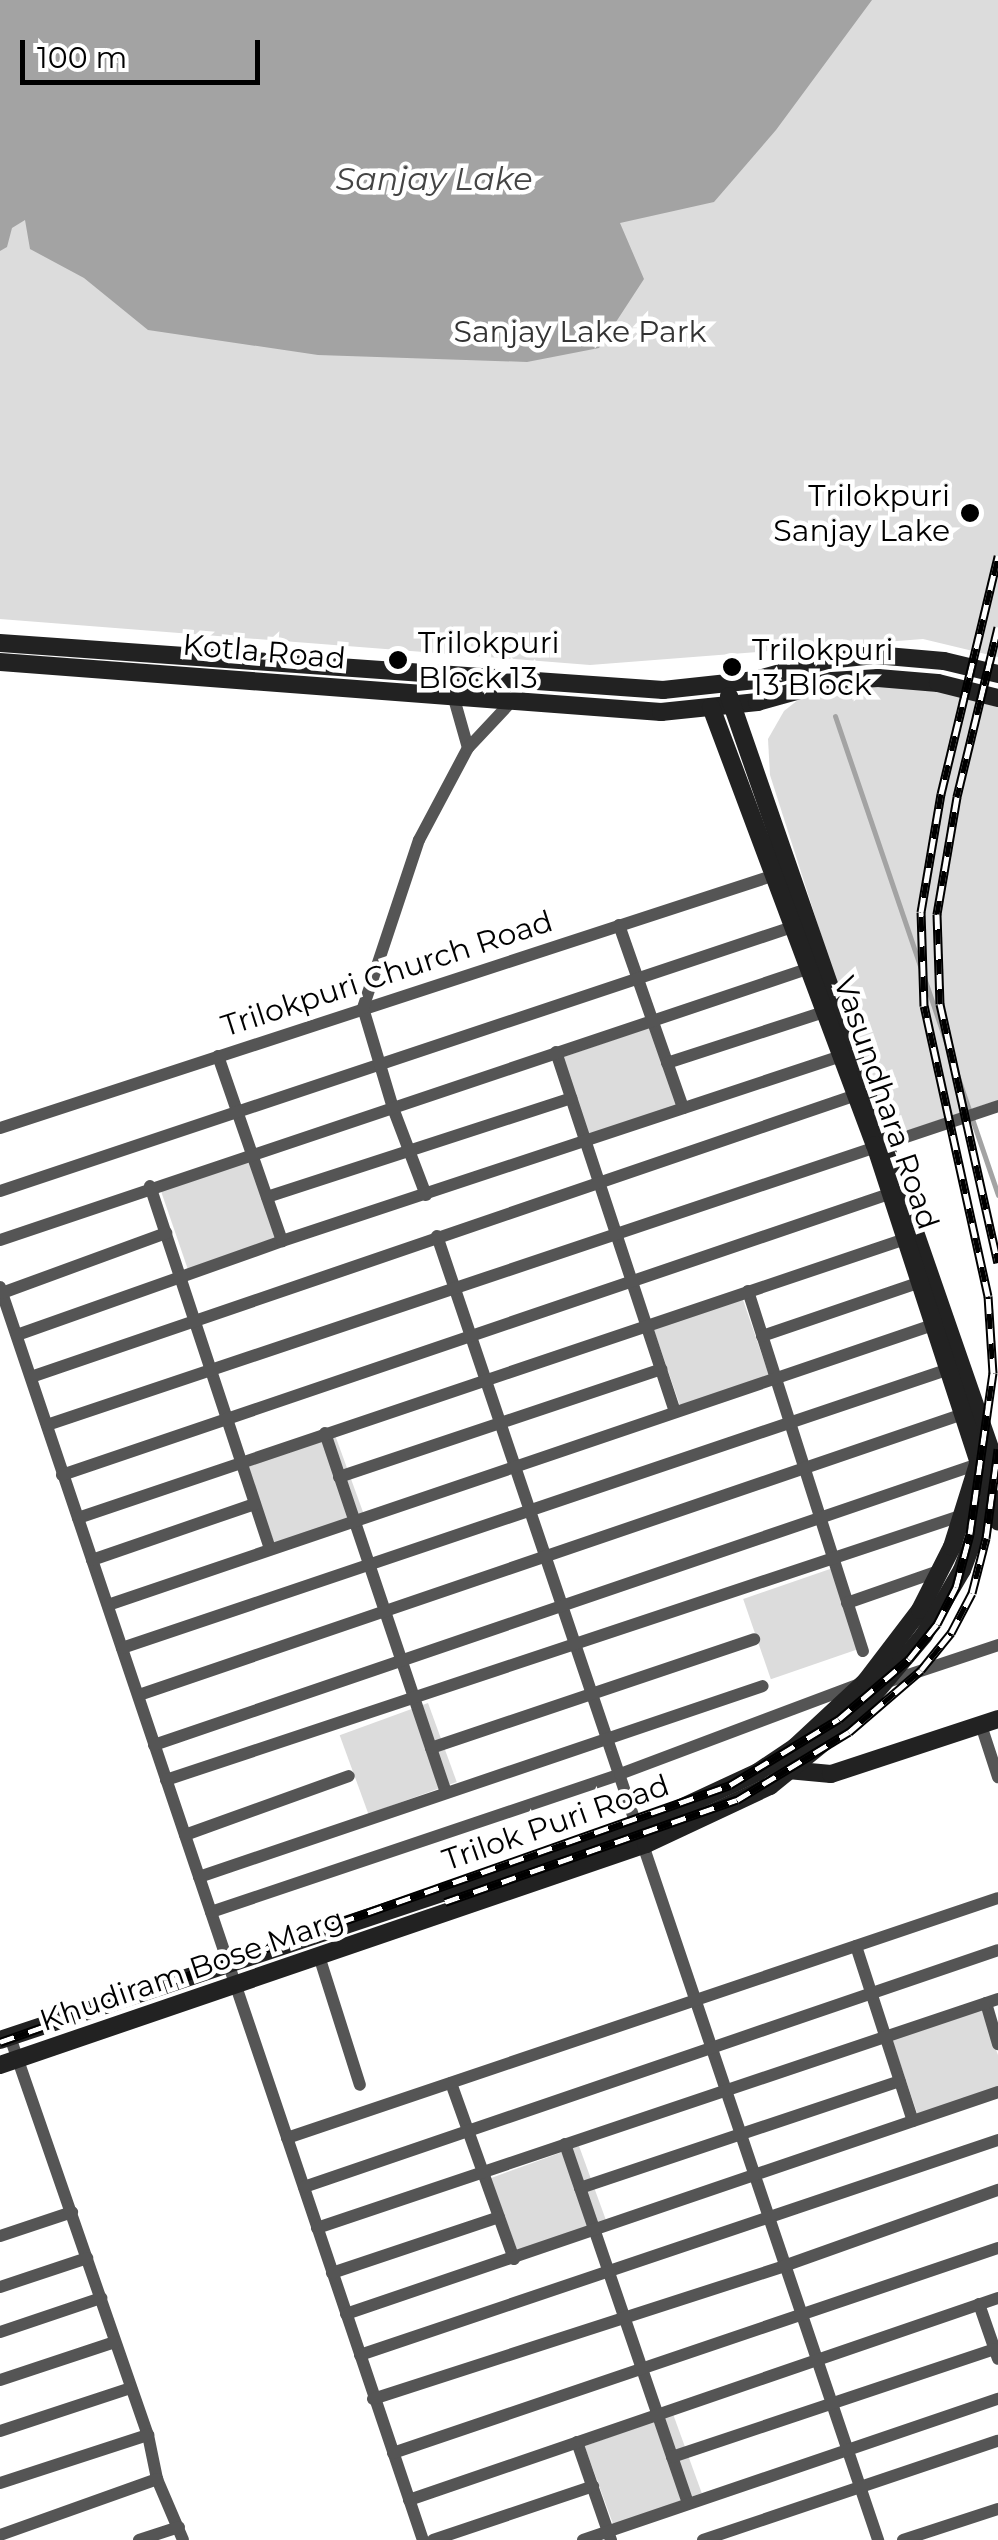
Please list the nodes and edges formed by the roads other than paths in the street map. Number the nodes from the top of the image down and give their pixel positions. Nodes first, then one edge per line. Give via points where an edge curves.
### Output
1 (0, 644) edge
2 (0, 662) edge
3 (998, 674) edge
4 (719, 684) junction
5 (453, 695) junction
6 (998, 698) edge
7 (512, 702) junction
8 (735, 704) junction
9 (712, 706) junction
10 (468, 748) junction
11 (782, 873) junction
12 (619, 925) junction
13 (795, 926) junction
14 (810, 968) junction
15 (638, 978) junction
16 (364, 1008) junction
17 (824, 1012) junction
18 (652, 1020) junction
19 (556, 1052) junction
20 (218, 1056) junction
21 (841, 1056) junction
22 (667, 1063) junction
23 (380, 1064) junction
24 (856, 1096) junction
25 (571, 1098) junction
26 (992, 1107) edge
27 (392, 1108) junction
28 (683, 1108) junction
29 (237, 1112) junction
30 (0, 1128) edge
31 (586, 1140) junction
32 (881, 1143) junction
33 (410, 1149) junction
34 (252, 1154) junction
35 (599, 1180) junction
36 (150, 1186) junction
37 (0, 1191) edge
38 (889, 1194) junction
39 (426, 1195) junction
40 (266, 1196) junction
41 (166, 1233) junction
42 (616, 1233) junction
43 (438, 1236) junction
44 (905, 1239) junction
45 (0, 1240) edge
46 (282, 1241) junction
47 (181, 1277) junction
48 (631, 1282) junction
49 (921, 1282) junction
50 (456, 1288) junction
51 (1, 1290) edge
52 (748, 1292) junction
53 (195, 1319) junction
54 (934, 1325) junction
55 (646, 1326) junction
56 (472, 1335) junction
57 (17, 1336) junction
58 (762, 1336) junction
59 (212, 1368) junction
60 (661, 1370) junction
61 (949, 1370) junction
62 (31, 1377) junction
63 (776, 1378) junction
64 (488, 1380) junction
65 (676, 1412) junction
66 (963, 1414) junction
67 (226, 1418) junction
68 (502, 1422) junction
69 (790, 1422) junction
70 (48, 1425) junction
71 (325, 1434) junction
72 (242, 1463) junction
73 (978, 1464) junction
74 (517, 1466) junction
75 (806, 1470) junction
76 (998, 1470) edge
77 (62, 1474) junction
78 (339, 1477) junction
79 (256, 1504) junction
80 (984, 1506) edge
81 (533, 1510) junction
82 (820, 1517) junction
83 (78, 1518) junction
84 (354, 1520) junction
85 (270, 1548) junction
86 (546, 1555) junction
87 (834, 1558) junction
88 (92, 1560) junction
89 (368, 1564) junction
90 (942, 1570) junction
91 (847, 1603) junction
92 (108, 1605) junction
93 (564, 1605) junction
94 (384, 1610) junction
95 (754, 1639) dead end
96 (578, 1645) junction
97 (998, 1646) edge
98 (122, 1648) junction
99 (863, 1651) dead end
100 (401, 1660) junction
101 (866, 1681) junction
102 (886, 1683) junction
103 (763, 1686) dead end
104 (594, 1692) junction
105 (138, 1696) junction
106 (414, 1698) junction
107 (989, 1722) edge
108 (610, 1738) junction
109 (154, 1744) junction
110 (431, 1748) junction
111 (774, 1761) junction
112 (791, 1772) junction
113 (620, 1774) junction
114 (350, 1776) dead end
115 (998, 1777) edge
116 (166, 1780) junction
117 (446, 1792) junction
118 (185, 1835) junction
119 (643, 1836) junction
120 (199, 1877) junction
121 (998, 1898) edge
122 (211, 1912) junction
123 (401, 1928) joint
124 (856, 1946) junction
125 (998, 1950) edge
126 (319, 1956) junction
127 (228, 1962) junction
128 (235, 1984) junction
129 (872, 1994) junction
130 (698, 2001) junction
131 (992, 2001) edge
132 (886, 2037) junction
133 (5, 2038) edge
134 (998, 2043) edge
135 (713, 2048) junction
136 (9, 2062) edge
137 (900, 2081) junction
138 (451, 2083) junction
139 (360, 2084) dead end
140 (728, 2092) junction
141 (998, 2092) edge
142 (913, 2121) junction
143 (469, 2132) junction
144 (742, 2136) junction
145 (287, 2138) junction
146 (998, 2140) edge
147 (565, 2144) junction
148 (484, 2174) junction
149 (754, 2177) junction
150 (304, 2187) junction
151 (580, 2188) junction
152 (998, 2190) edge
153 (72, 2212) junction
154 (768, 2215) junction
155 (499, 2217) junction
156 (318, 2228) junction
157 (594, 2229) junction
158 (0, 2236) edge
159 (998, 2248) edge
160 (88, 2258) junction
161 (514, 2259) junction
162 (784, 2266) junction
163 (608, 2269) junction
164 (332, 2272) junction
165 (0, 2287) edge
166 (101, 2298) junction
167 (998, 2298) edge
168 (979, 2304) junction
169 (802, 2313) junction
170 (346, 2314) junction
171 (624, 2315) junction
172 (0, 2332) edge
173 (115, 2342) junction
174 (996, 2354) edge
175 (360, 2355) junction
176 (818, 2358) junction
177 (642, 2366) junction
178 (0, 2380) edge
179 (130, 2388) junction
180 (373, 2399) junction
181 (998, 2399) edge
182 (834, 2404) junction
183 (657, 2413) junction
184 (0, 2432) edge
185 (148, 2435) junction
186 (998, 2441) edge
187 (578, 2442) junction
188 (848, 2449) junction
189 (393, 2453) junction
190 (672, 2457) junction
191 (158, 2480) junction
192 (0, 2483) edge
193 (593, 2486) junction
194 (861, 2488) junction
195 (409, 2500) junction
196 (688, 2503) junction
197 (998, 2510) edge
198 (0, 2534) edge
199 (181, 2534) edge
200 (609, 2536) edge
201 (139, 2540) edge
202 (422, 2540) edge
203 (434, 2540) edge
204 (582, 2540) edge
205 (702, 2540) edge
206 (878, 2540) edge
207 (903, 2540) edge

1 - 4 street, Kotla Road via 663,690
2 - 5 street, Kotla Road
3 - 4 street, Kotla Road via 876,655
4 - 8 street
4 - 9 street
5 - 7 street, Kotla Road
5 - 10 street
6 - 8 street, Kotla Road via 878,678
7 - 9 street, Kotla Road via 661,712
7 - 10 street
8 - 9 street, Kotla Road
8 - 11 street, Vasundhara Road
9 - 11 street, Vasundhara Road
10 - 16 street via 419,840
11 - 12 street, Trilokpuri Church Road
11 - 13 street, Vasundhara Road
11 - 32 street, Vasundhara Road
12 - 15 street
12 - 16 street, Trilokpuri Church Road
13 - 14 street, Vasundhara Road
13 - 15 street
14 - 17 street, Vasundhara Road
14 - 18 street
15 - 18 street
15 - 23 street
16 - 20 street, Trilokpuri Church Road
16 - 23 street
17 - 21 street, Vasundhara Road
17 - 22 street
18 - 19 street
18 - 22 street
19 - 25 street
19 - 27 street
20 - 29 street
20 - 30 street, Trilokpuri Church Road
21 - 24 street, Vasundhara Road
21 - 28 street
22 - 28 street
23 - 27 street
23 - 29 street
24 - 32 street, Vasundhara Road
24 - 35 street
25 - 31 street
25 - 33 street
26 - 32 street
27 - 33 street
27 - 34 street
28 - 31 street
29 - 34 street
29 - 37 street
31 - 35 street
31 - 39 street
32 - 38 street, Vasundhara Road
32 - 42 street
32 - 76 street, Vasundhara Road
33 - 39 street
33 - 40 street
34 - 36 street
34 - 40 street
35 - 42 street
35 - 43 street
36 - 41 street
36 - 45 street
38 - 44 street, Vasundhara Road
38 - 48 street
39 - 46 street
40 - 46 street
41 - 47 street
41 - 51 street
42 - 48 street
42 - 50 street
43 - 50 street
43 - 53 street
44 - 49 street, Vasundhara Road
44 - 52 street
46 - 47 street
47 - 53 street
47 - 57 street
48 - 55 street
48 - 56 street
49 - 54 street, Vasundhara Road
49 - 58 street
50 - 56 street
50 - 59 street
51 - 57 street
52 - 55 street
52 - 58 street
53 - 59 street
53 - 62 street
54 - 61 street, Vasundhara Road
54 - 63 street
55 - 60 street
55 - 64 street
56 - 64 street
56 - 67 street
57 - 62 street
58 - 63 street
59 - 67 street
59 - 70 street
60 - 65 street
60 - 68 street
61 - 66 street, Vasundhara Road
61 - 69 street
62 - 70 street
63 - 65 street
63 - 69 street
64 - 68 street
64 - 71 street
65 - 74 street
66 - 73 street, Vasundhara Road
66 - 75 street
67 - 72 street
67 - 77 street
68 - 74 street
68 - 78 street
69 - 75 street
69 - 81 street
70 - 77 street
71 - 72 street
71 - 78 street
72 - 79 street
72 - 83 street
73 - 80 street, Vasundhara Road
73 - 82 street
74 - 81 street
74 - 84 street
75 - 82 street
75 - 86 street
77 - 83 street
78 - 84 street
79 - 85 street
79 - 88 street
80 - 87 street
80 - 90 street, Trilok Puri Road
80 - 102 street, Trilok Puri Road via 942,1607
81 - 86 street
81 - 89 street
82 - 87 street
82 - 93 street
83 - 88 street
84 - 85 street
84 - 89 street
85 - 92 street
86 - 93 street
86 - 94 street
87 - 91 street
87 - 96 street
88 - 92 street
89 - 94 street
89 - 98 street
90 - 91 street
90 - 101 street, Trilok Puri Road
91 - 99 street
92 - 98 street
93 - 96 street
93 - 100 street
94 - 100 street
94 - 105 street
95 - 104 street
96 - 104 street
96 - 106 street
97 - 102 street, Trilok Puri Road
98 - 105 street
100 - 106 street
100 - 109 street
101 - 102 street
101 - 111 street, Trilok Puri Road
101 - 113 street
102 - 112 street, Trilok Puri Road
103 - 108 street
104 - 108 street
104 - 110 street
105 - 109 street
106 - 110 street
106 - 116 street
107 - 112 street via 831,1774
107 - 115 street
108 - 113 street
108 - 117 street
109 - 116 street
110 - 117 street
111 - 112 street
111 - 119 street, Trilok Puri Road
112 - 119 street, Trilok Puri Road via 738,1805
113 - 119 street
113 - 122 street
114 - 118 street
116 - 118 street
117 - 120 street
118 - 120 street
119 - 123 street, Trilok Puri Road
119 - 127 street, Trilok Puri Road
119 - 130 street
120 - 122 street
121 - 124 street
122 - 127 street
123 - 126 street, Khudiram Bose Marg
124 - 129 street
124 - 130 street
125 - 129 street
126 - 128 street, Khudiram Bose Marg
126 - 139 street
127 - 128 street
127 - 133 street, Trilok Puri Road
128 - 136 street, Khudiram Bose Marg
128 - 145 street
129 - 132 street
129 - 135 street
130 - 135 street
130 - 138 street
131 - 132 street
131 - 134 street
132 - 137 street
132 - 140 street
133 - 136 street
135 - 140 street
135 - 143 street
136 - 153 street
137 - 142 street
137 - 144 street
138 - 143 street
138 - 145 street
140 - 144 street
140 - 147 street
141 - 142 street
142 - 149 street
143 - 148 street
143 - 150 street
144 - 149 street
144 - 151 street
145 - 150 street
146 - 154 street
147 - 148 street
147 - 151 street
148 - 155 street
148 - 156 street
149 - 154 street
149 - 157 street
150 - 156 street
151 - 157 street
152 - 162 street
153 - 158 street
153 - 160 street
154 - 162 street
154 - 163 street
155 - 161 street
155 - 164 street
156 - 164 street
157 - 161 street
157 - 163 street
159 - 169 street
160 - 165 street
160 - 166 street
161 - 170 street
162 - 169 street
162 - 171 street
163 - 171 street
163 - 175 street
164 - 170 street
166 - 172 street
166 - 173 street
167 - 168 street
168 - 174 street
168 - 176 street
169 - 176 street
169 - 177 street
170 - 175 street
171 - 177 street
171 - 180 street
173 - 178 street
173 - 179 street
174 - 182 street
175 - 180 street
176 - 182 street
176 - 183 street
177 - 183 street
177 - 189 street
179 - 184 street
179 - 185 street
180 - 189 street
181 - 188 street
182 - 188 street
182 - 190 street
183 - 187 street
183 - 190 street
185 - 191 street
185 - 192 street
186 - 194 street
187 - 193 street
187 - 195 street
188 - 194 street
188 - 196 street
189 - 195 street
190 - 196 street
191 - 198 street
191 - 199 street
193 - 200 street
193 - 203 street
194 - 205 street
194 - 206 street
195 - 202 street
196 - 200 street
197 - 207 street
199 - 201 street
200 - 204 street

